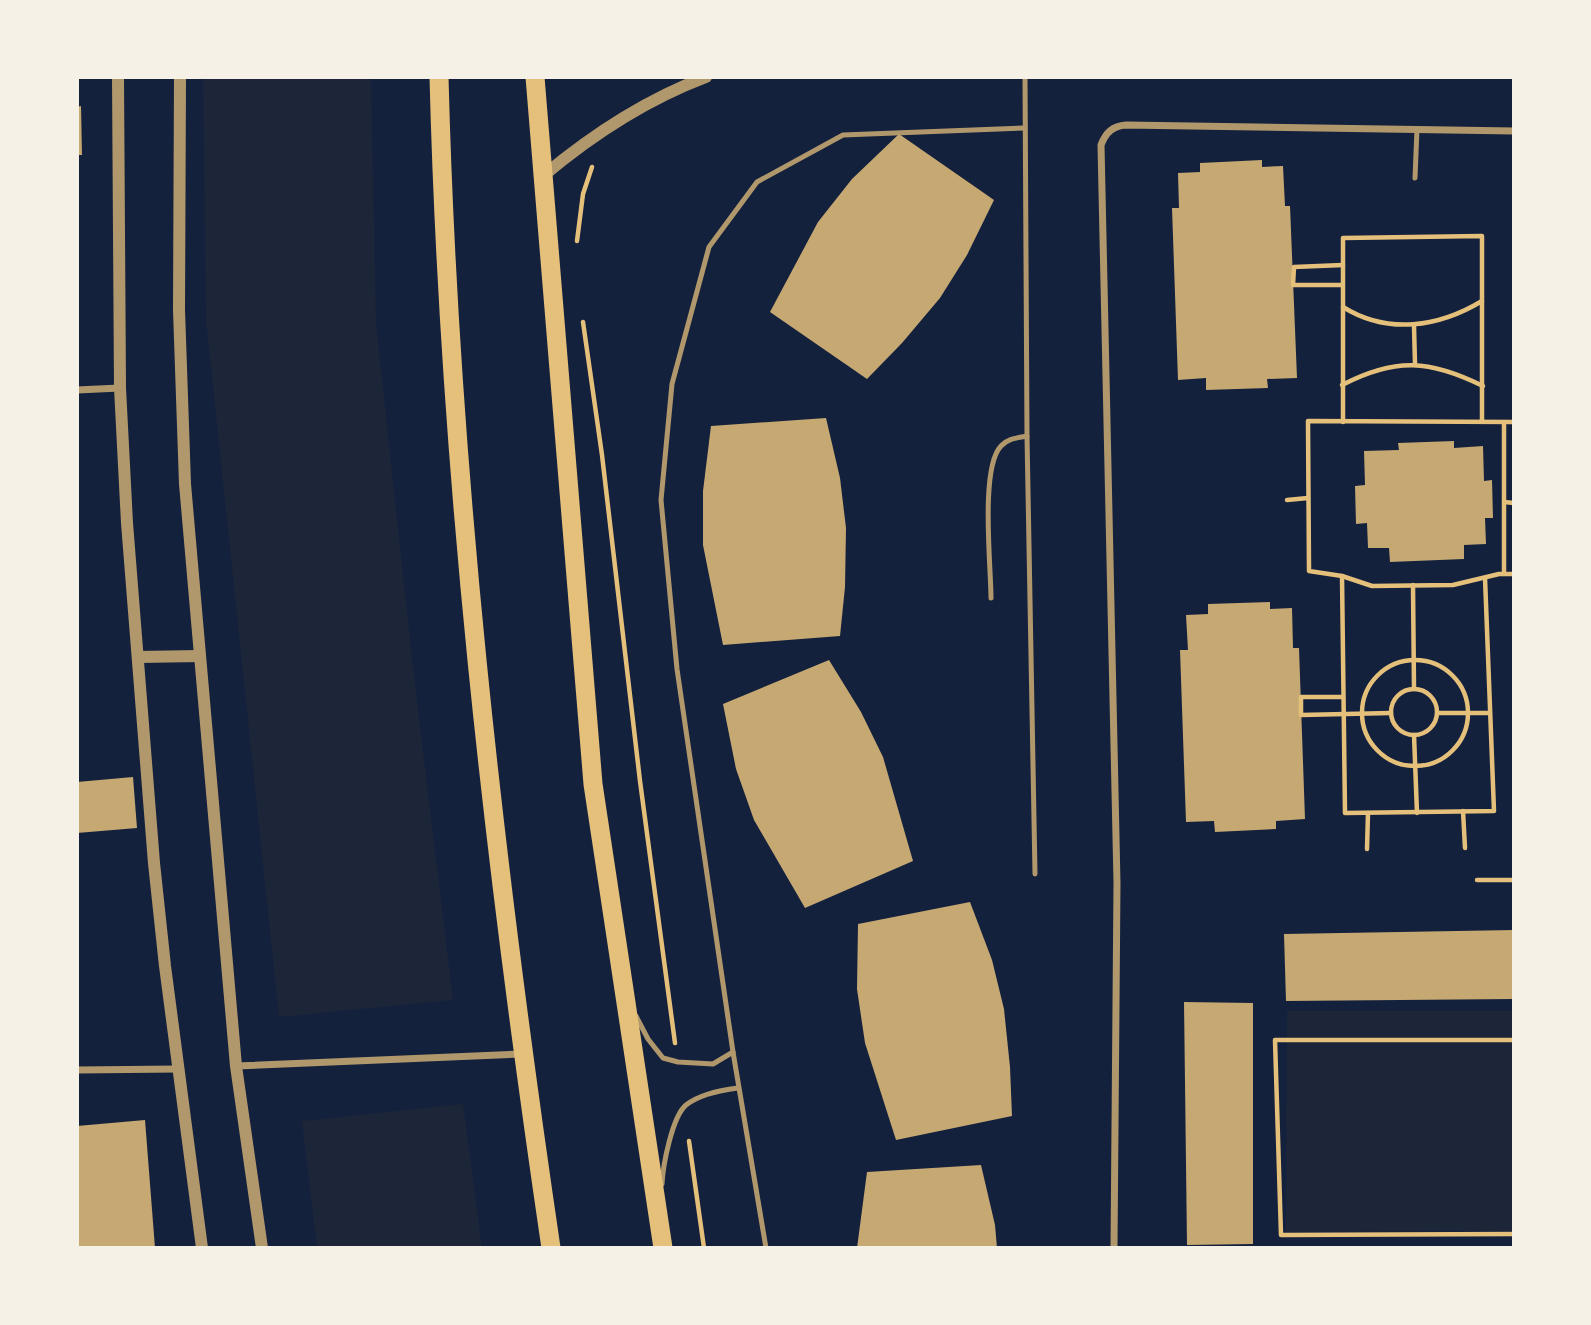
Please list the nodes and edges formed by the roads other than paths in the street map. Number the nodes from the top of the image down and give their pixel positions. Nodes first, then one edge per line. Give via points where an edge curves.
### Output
1 (118, 77) edge
2 (180, 77) edge
3 (439, 77) edge
4 (535, 77) edge
5 (706, 77) edge
6 (1025, 77) edge
7 (1025, 128) junction
8 (1417, 129) junction
9 (1514, 131) edge
10 (543, 176) junction
11 (1415, 177) dead end
12 (120, 388) junction
13 (77, 390) edge
14 (1027, 436) junction
15 (991, 598) dead end
16 (200, 656) junction
17 (138, 657) junction
18 (1035, 874) dead end
19 (625, 995) junction
20 (733, 1052) junction
21 (525, 1054) junction
22 (236, 1066) junction
23 (178, 1069) junction
24 (77, 1070) edge
25 (738, 1088) junction
26 (658, 1215) junction
27 (202, 1248) edge
28 (262, 1248) edge
29 (551, 1248) edge
30 (663, 1248) edge
31 (766, 1248) edge
32 (1114, 1248) edge

1 - 12 street
2 - 16 street via 180,397
3 - 21 highway via 452,378 500,867
4 - 10 highway
5 - 10 street via 611,123
6 - 7 lane
7 - 14 lane
7 - 20 lane via 843,135 757,182 709,247 672,384 661,500 677,669
8 - 9 street
8 - 11 lane
8 - 32 street via 1126,125 1110,130 1101,145 1117,883
10 - 19 highway via 593,784
12 - 13 street
12 - 17 street
14 - 15 lane via 1001,446 990,472
14 - 18 lane
16 - 17 street
16 - 22 street
17 - 23 street via 154,863
19 - 20 lane via 663,1058 713,1064
19 - 26 highway
20 - 25 lane
21 - 22 street
21 - 29 highway
22 - 28 street
23 - 24 street
23 - 27 street
25 - 26 lane via 684,1106 663,1165
25 - 31 lane
26 - 30 highway

